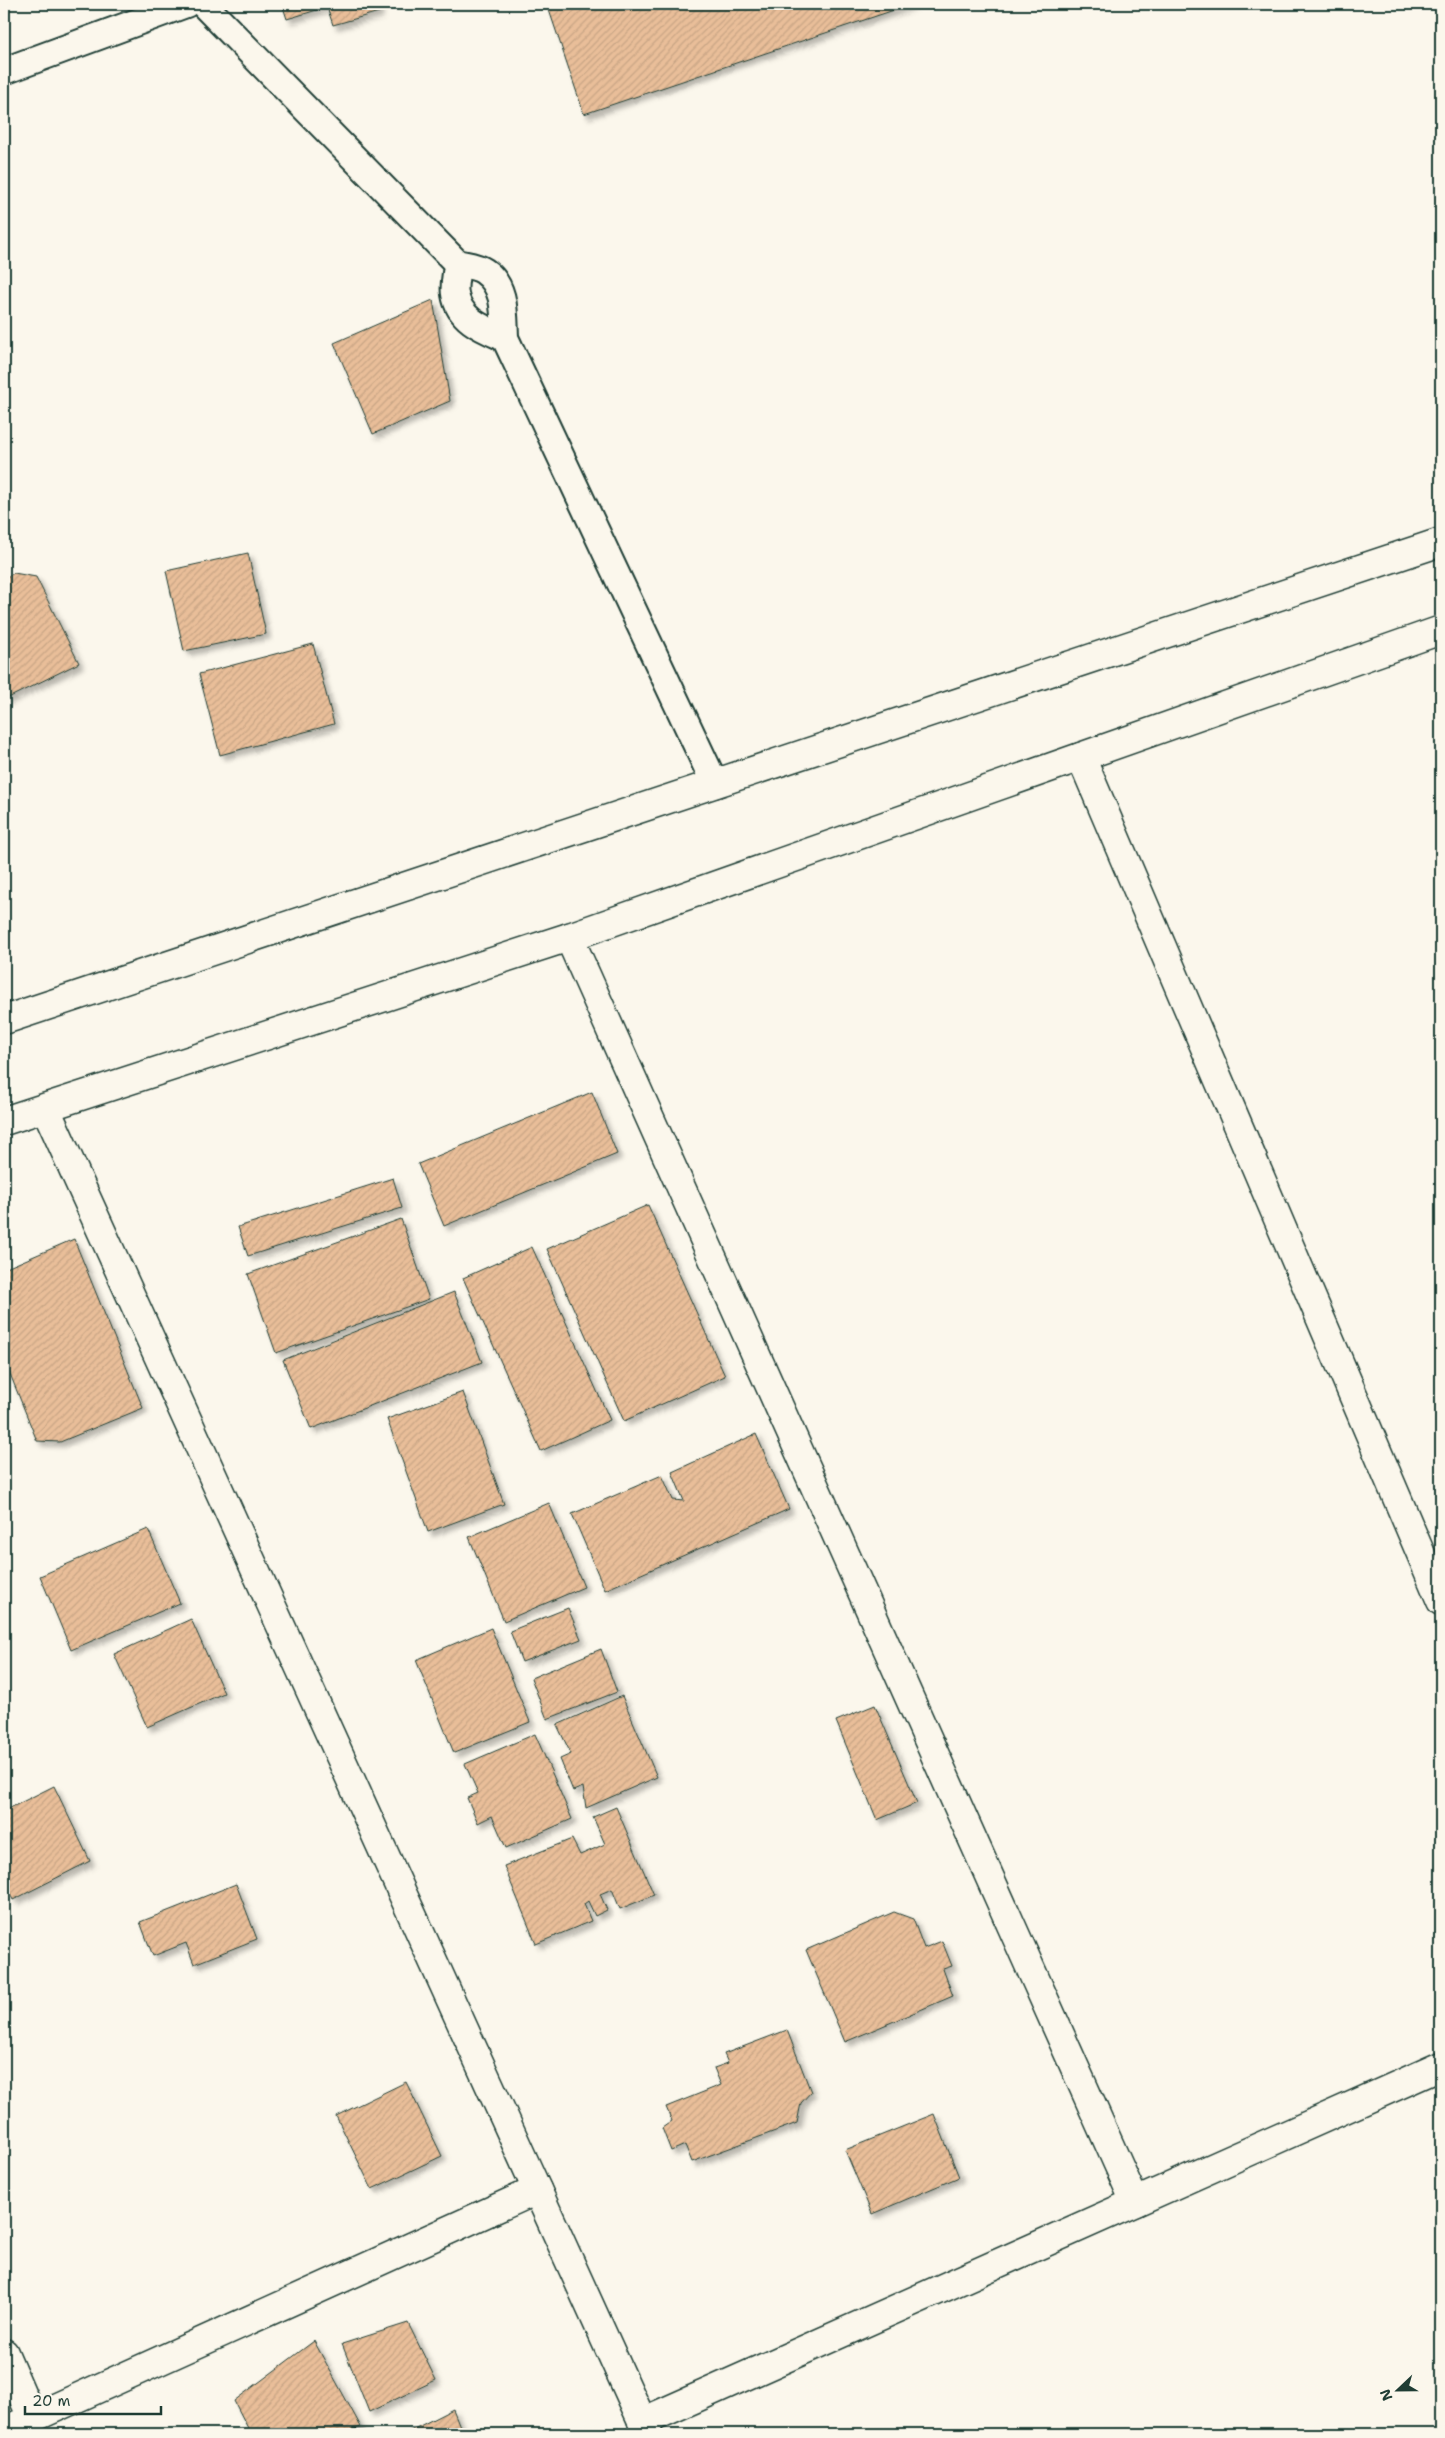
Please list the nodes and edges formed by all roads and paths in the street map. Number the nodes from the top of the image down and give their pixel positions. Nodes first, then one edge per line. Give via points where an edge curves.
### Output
1 (186, 4) edge
2 (203, 4) edge
3 (4, 70) edge
4 (457, 263) junction
5 (505, 338) junction
6 (1441, 542) edge
7 (1441, 630) edge
8 (1081, 757) junction
9 (715, 784) junction
10 (569, 937) junction
11 (4, 1020) edge
12 (46, 1109) junction
13 (4, 1121) edge
14 (1441, 1601) edge
15 (1441, 2066) edge
16 (537, 2190) junction
17 (1135, 2202) junction
18 (4, 2354) edge
19 (32, 2418) junction
20 (645, 2428) edge
21 (4, 2430) edge

1 - 3 lane
2 - 4 lane
4 - 5 lane via 483,270 498,286 504,305
4 - 5 lane via 454,294 462,312 476,326
5 - 9 lane
6 - 9 street
7 - 8 street
8 - 10 street
8 - 14 street
9 - 11 street
10 - 12 street
10 - 17 street
12 - 13 street
12 - 16 street
15 - 17 street
16 - 19 street
16 - 20 street
17 - 20 street
18 - 19 street
19 - 21 street

